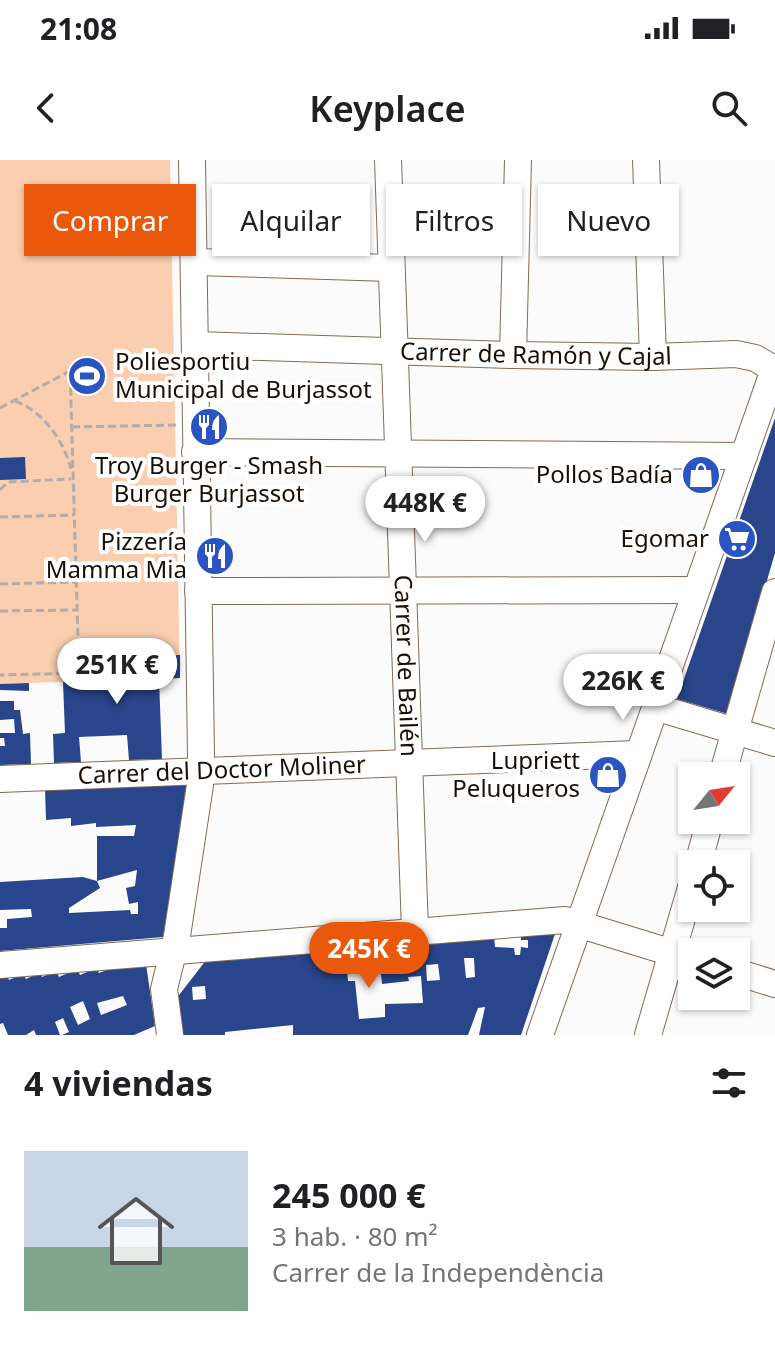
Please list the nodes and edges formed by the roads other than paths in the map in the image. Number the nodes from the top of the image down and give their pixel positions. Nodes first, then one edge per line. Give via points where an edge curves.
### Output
1 (192, 160) edge
2 (388, 160) edge
3 (518, 160) edge
4 (646, 160) edge
5 (195, 262) junction
6 (391, 268) junction
7 (196, 345) junction
8 (394, 352) junction
9 (513, 355) junction
10 (653, 357) junction
11 (775, 368) edge
12 (195, 452) junction
13 (397, 453) junction
14 (744, 456) junction
15 (696, 590) junction
16 (198, 591) junction
17 (402, 592) junction
18 (775, 592) edge
19 (655, 707) junction
20 (734, 732) junction
21 (775, 743) edge
22 (637, 754) junction
23 (726, 762) edge
24 (408, 764) junction
25 (201, 771) junction
26 (0, 779) edge
27 (578, 923) junction
28 (415, 931) junction
29 (205, 948) junction
30 (173, 951) junction
31 (678, 955) edge
32 (0, 965) edge
33 (678, 965) edge
34 (750, 976) edge
35 (775, 984) edge
36 (164, 989) junction
37 (170, 1035) edge
38 (540, 1035) edge
39 (648, 1035) edge

1 - 5 street
2 - 6 street, Carrer de Bailén
3 - 9 street
4 - 10 street
5 - 6 street
5 - 7 street
6 - 8 street, Carrer de Bailén
7 - 8 street, Carrer de Ramón y Cajal
7 - 12 street
8 - 9 street, Carrer de Ramón y Cajal
8 - 13 street, Carrer de Bailén
9 - 10 street, Carrer de Ramón y Cajal
10 - 11 street, Carrer de Ramón y Cajal via 736,354
11 - 14 street
12 - 13 street
12 - 16 street
13 - 14 street
13 - 17 street, Carrer de Bailén
14 - 15 street
15 - 17 street
15 - 19 street
16 - 17 street
16 - 25 street
17 - 24 street, Carrer de Bailén
18 - 20 street
19 - 20 street
19 - 22 street
20 - 21 street
20 - 23 street
22 - 24 street, Carrer del Doctor Moliner
22 - 27 street
24 - 25 street, Carrer del Doctor Moliner
24 - 28 street, Carrer de Bailén
25 - 26 street, Carrer del Doctor Moliner
25 - 30 street
27 - 28 street
27 - 31 street
27 - 38 street
28 - 29 street
29 - 30 street
29 - 36 street
30 - 32 street
30 - 36 street
33 - 39 street
34 - 35 street
36 - 37 street

